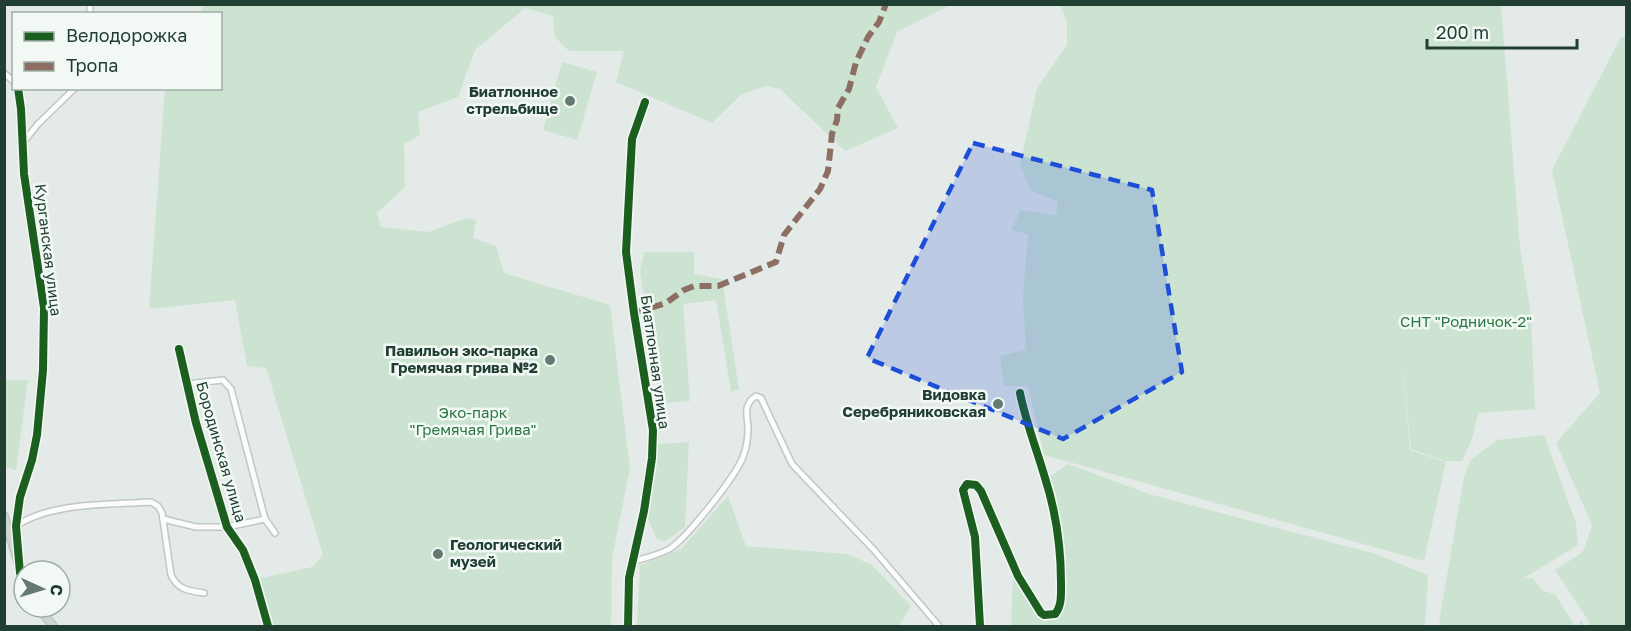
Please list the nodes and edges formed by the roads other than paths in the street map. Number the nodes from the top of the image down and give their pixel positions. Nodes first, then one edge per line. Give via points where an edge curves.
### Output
1 (18, 90) edge
2 (73, 90) edge
3 (645, 102) dead end
4 (22, 144) junction
5 (180, 349) dead end
6 (187, 384) junction
7 (1020, 393) dead end
8 (4, 516) edge
9 (163, 519) junction
10 (265, 519) junction
11 (16, 526) junction
12 (226, 527) junction
13 (275, 533) dead end
14 (16, 559) edge
15 (19, 559) edge
16 (632, 562) junction
17 (204, 593) dead end
18 (268, 627) edge
19 (628, 627) edge
20 (939, 627) edge
21 (981, 627) edge

1 - 4 street, Курганская улица
2 - 4 street
3 - 16 street, Биатлонная улица via 632,140 626,252 653,430 644,511
4 - 11 street, Курганская улица via 44,321 37,435
5 - 6 street, Бородинская улица
6 - 10 street via 223,380 231,389
6 - 12 street, Бородинская улица
7 - 21 street via 1056,526 1061,570 1059,607 1052,616 1041,613 1018,576 981,490 967,484 963,490 975,537
8 - 14 main road
9 - 11 street via 158,506 151,502 59,509 25,519
9 - 12 street via 196,527
9 - 17 street via 174,582 185,591
10 - 12 street
10 - 13 street
11 - 15 street, Курганская улица
12 - 18 street, Бородинская улица via 243,550
16 - 19 street, Биатлонная улица
16 - 20 street via 668,549 683,538 732,478 746,443 746,408 756,396 766,405 792,464 874,550

